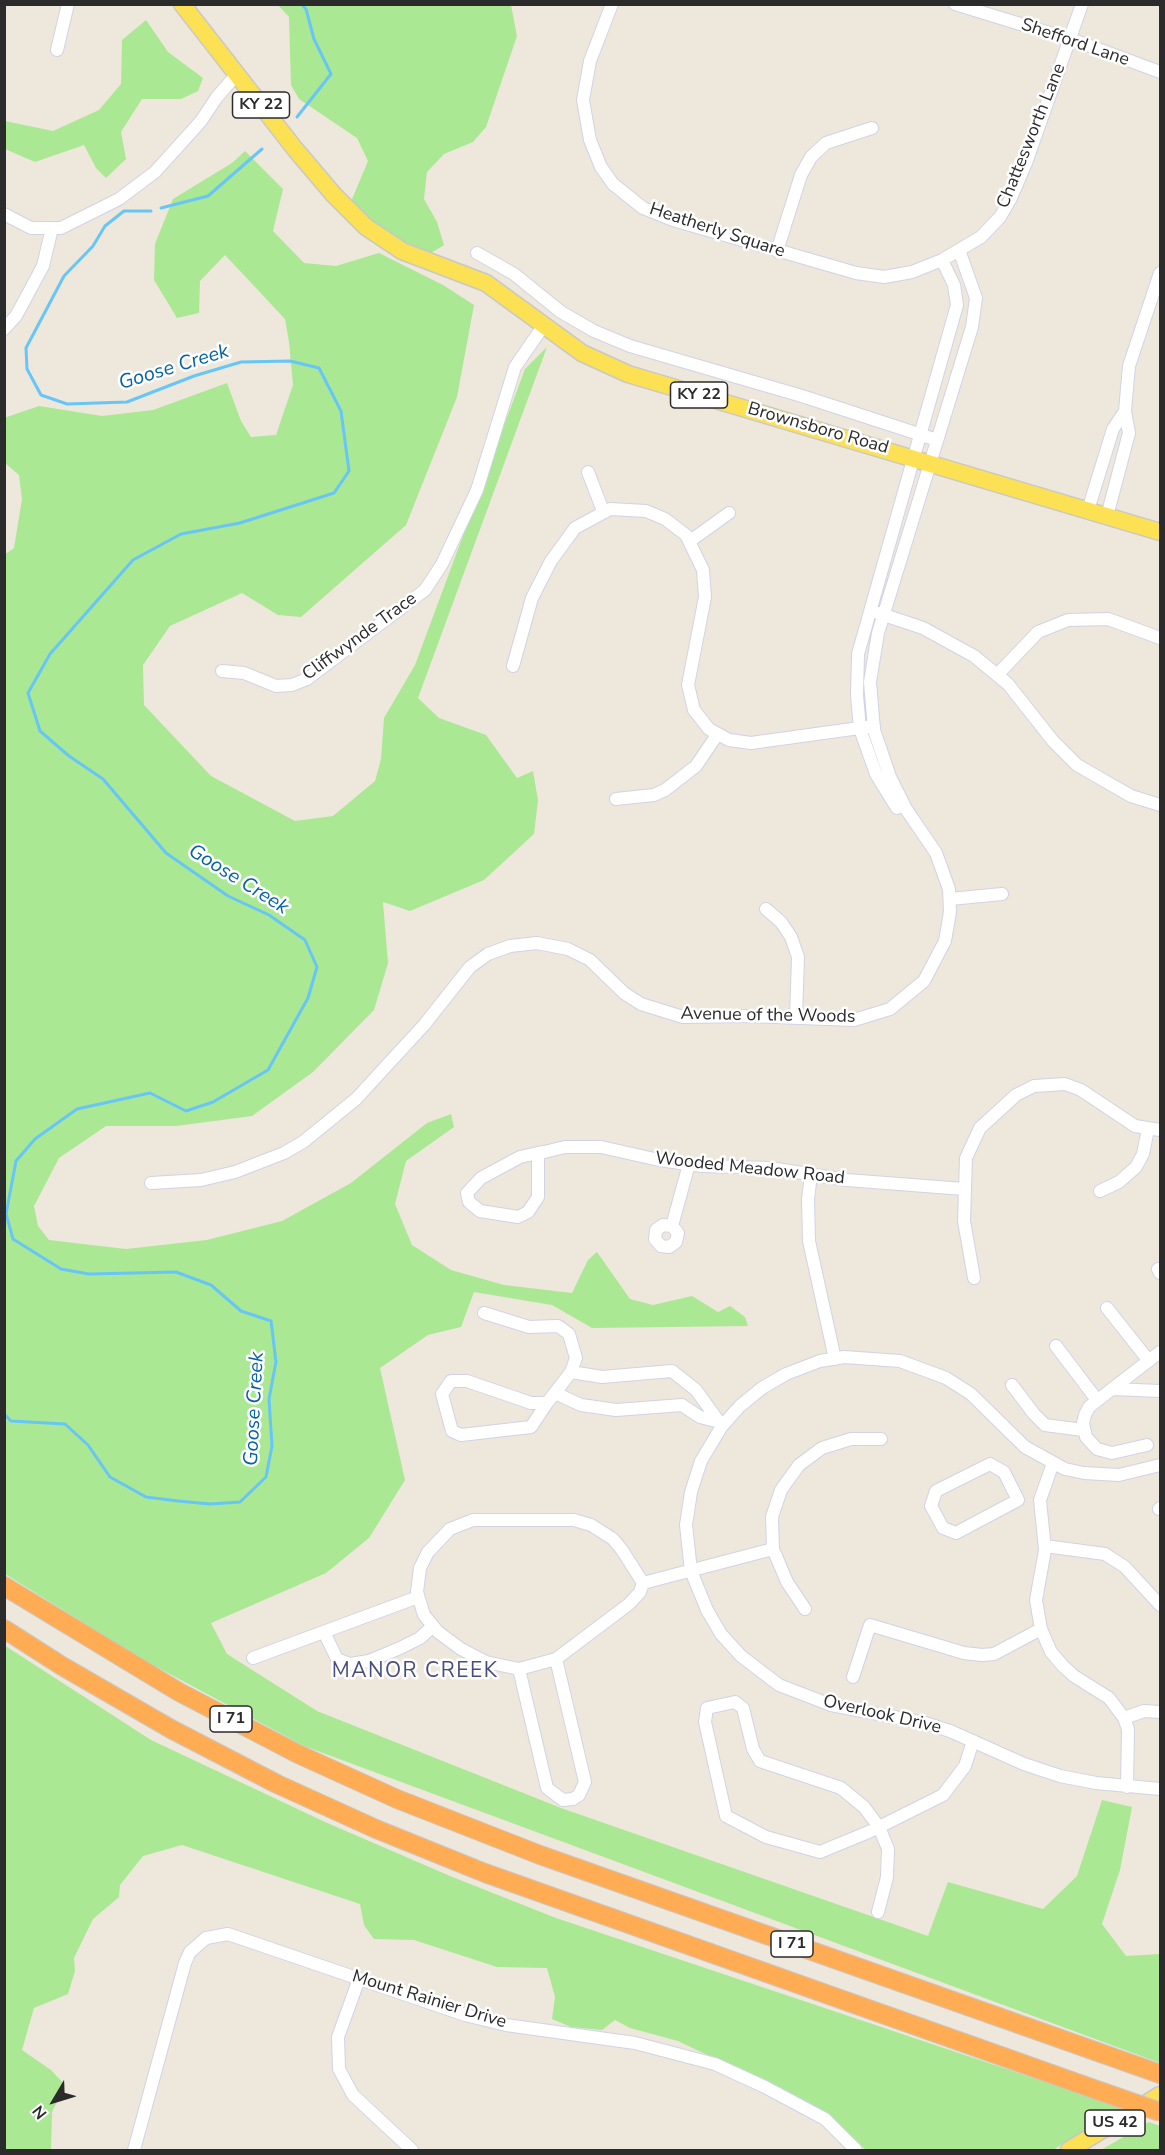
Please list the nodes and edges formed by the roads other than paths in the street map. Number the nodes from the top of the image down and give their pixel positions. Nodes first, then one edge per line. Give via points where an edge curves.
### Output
1 (68, 4) edge
2 (182, 4) edge
3 (612, 4) edge
4 (955, 4) edge
5 (1082, 4) edge
6 (1070, 39) junction
7 (57, 50) dead end
8 (1161, 72) edge
9 (237, 74) junction
10 (872, 128) dead end
11 (4, 214) edge
12 (52, 228) junction
13 (959, 250) junction
14 (777, 251) junction
15 (477, 253) dead end
16 (942, 260) junction
17 (1161, 273) edge
18 (957, 304) junction
19 (975, 305) junction
20 (544, 325) junction
21 (4, 329) edge
22 (932, 389) junction
23 (951, 394) junction
24 (1125, 411) junction
25 (918, 434) junction
26 (938, 440) junction
27 (912, 457) junction
28 (931, 462) junction
29 (588, 472) dead end
30 (1088, 510) junction
31 (603, 511) junction
32 (729, 513) dead end
33 (1107, 516) junction
34 (1161, 532) edge
35 (690, 541) junction
36 (868, 610) junction
37 (883, 614) junction
38 (1161, 638) edge
39 (513, 666) dead end
40 (222, 671) dead end
41 (998, 674) junction
42 (874, 726) junction
43 (860, 729) junction
44 (717, 735) junction
45 (616, 799) dead end
46 (1161, 805) edge
47 (920, 830) junction
48 (1002, 894) dead end
49 (950, 899) junction
50 (766, 909) dead end
51 (796, 1017) junction
52 (1154, 1129) edge
53 (538, 1153) junction
54 (689, 1164) junction
55 (811, 1175) junction
56 (151, 1183) dead end
57 (964, 1189) junction
58 (1100, 1191) dead end
59 (672, 1226) dead end
60 (974, 1278) dead end
61 (1107, 1308) dead end
62 (484, 1313) dead end
63 (1056, 1346) dead end
64 (1161, 1352) edge
65 (835, 1359) junction
66 (1149, 1361) junction
67 (571, 1372) junction
68 (1012, 1385) dead end
69 (693, 1387) junction
70 (1112, 1389) junction
71 (1161, 1391) edge
72 (551, 1398) junction
73 (1097, 1400) junction
74 (682, 1406) junction
75 (719, 1424) junction
76 (1083, 1430) junction
77 (882, 1439) dead end
78 (1147, 1445) dead end
79 (1053, 1463) junction
80 (1161, 1465) edge
81 (1018, 1500) junction
82 (1040, 1500) junction
83 (1045, 1546) junction
84 (772, 1549) junction
85 (691, 1571) junction
86 (643, 1583) junction
87 (4, 1586) edge
88 (418, 1597) junction
89 (1161, 1605) edge
90 (805, 1609) dead end
91 (432, 1627) junction
92 (4, 1629) edge
93 (1041, 1629) junction
94 (324, 1632) junction
95 (253, 1659) dead end
96 (556, 1659) junction
97 (519, 1669) junction
98 (853, 1677) dead end
99 (1161, 1712) edge
100 (1124, 1718) junction
101 (973, 1741) junction
102 (1127, 1787) junction
103 (1161, 1789) edge
104 (879, 1827) junction
105 (878, 1912) dead end
106 (359, 1979) junction
107 (1161, 2074) edge
108 (1161, 2095) edge
109 (1161, 2112) edge
110 (134, 2151) edge
111 (412, 2151) edge
112 (856, 2151) edge
113 (1069, 2151) edge

1 - 7 street
2 - 9 main road, Brownsboro Road / KY 22
3 - 14 street, Heatherly Square via 590,61 583,100 590,141 605,174 643,208
4 - 6 street, Shefford Lane
5 - 6 street, Chattesworth Lane
6 - 8 street, Shefford Lane
6 - 13 street, Chattesworth Lane via 1011,198 989,230
9 - 12 street via 201,121 140,186 61,228
9 - 20 main road, Brownsboro Road / KY 22 via 303,158 366,227 402,251 486,282
10 - 14 street via 826,143 811,157 801,175
11 - 12 street via 30,228
12 - 21 street via 43,266 16,316
13 - 16 street, Chattesworth Lane
13 - 19 street via 973,284
14 - 16 street, Heatherly Square via 876,276 904,274
15 - 25 street via 514,274 561,312 630,346
16 - 18 street via 954,285
17 - 24 street via 1129,366
18 - 19 street
18 - 22 street
19 - 23 street
20 - 27 main road, Brownsboro Road / KY 22 via 582,353 628,374
20 - 40 street, Cliffwynde Trace via 515,367 477,490 442,564 425,590 307,679 292,685 276,686 244,673
22 - 23 street
22 - 25 street
23 - 26 street
24 - 30 street via 1113,429
24 - 33 street via 1129,433
25 - 26 street
25 - 27 street
26 - 28 street
27 - 28 main road, Brownsboro Road / KY 22
27 - 36 street, Avenue of the Woods
28 - 30 main road, Brownsboro Road / KY 22
28 - 37 street, Avenue of the Woods
29 - 31 street
30 - 33 main road, Brownsboro Road / KY 22
31 - 35 street via 646,511 665,519
31 - 39 street via 575,528 544,572 526,612
32 - 35 street
33 - 34 main road, Brownsboro Road / KY 22
35 - 44 street via 700,560 705,587 688,674 689,694 694,710
36 - 37 street
36 - 43 street, Avenue of the Woods via 856,676
37 - 41 street via 947,639
37 - 42 street, Avenue of the Woods via 870,682
38 - 41 street via 1108,618 1068,620 1038,632
41 - 46 street via 1077,765 1116,790
42 - 43 street
42 - 47 street, Avenue of the Woods via 890,777
43 - 44 street via 751,742
43 - 47 street, Avenue of the Woods via 886,792 909,823
44 - 45 street via 696,766 665,790
47 - 49 street, Avenue of the Woods via 936,853
48 - 49 street
49 - 51 street, Avenue of the Woods via 940,954 924,981 908,996 890,1009 866,1018 843,1021
50 - 51 street via 791,937 798,957
51 - 56 street, Avenue of the Woods via 701,1018 663,1012 624,993 590,960 568,949 537,943 510,946 488,954 470,967 424,1025 356,1099 303,1142 235,1172 201,1180
52 - 57 street via 1124,1121 1072,1086 1034,1086 1016,1095 980,1128 966,1158
52 - 58 street via 1136,1167 1119,1182
53 - 53 street, Wooded Meadow Road via 520,1157 481,1178 467,1193 469,1202 480,1210 518,1217 528,1212 538,1197
53 - 54 street, Wooded Meadow Road via 566,1147 601,1147
54 - 55 street, Wooded Meadow Road via 770,1168
54 - 59 street
55 - 57 street, Wooded Meadow Road
55 - 65 street via 809,1241
57 - 60 street via 964,1221
61 - 66 street
62 - 67 street via 529,1327 558,1326 564,1330 569,1334 576,1358
63 - 73 street
64 - 66 street
65 - 75 street, Overlook Drive via 820,1361 773,1381
65 - 79 street, Overlook Drive via 883,1358 933,1372 971,1394 1014,1438
66 - 70 street
67 - 69 street via 602,1377 672,1371
67 - 72 street
68 - 76 street via 1045,1425
69 - 74 street via 685,1393
69 - 75 street
70 - 71 street
70 - 73 street
72 - 72 street via 531,1403 457,1379 442,1394 452,1431 461,1435 531,1427
72 - 74 street via 616,1410
73 - 76 street via 1084,1415
74 - 75 street
75 - 85 street, Overlook Drive via 690,1492 686,1525
76 - 78 street via 1090,1444 1101,1451 1112,1453
77 - 84 street via 835,1443 799,1465 775,1504
79 - 80 street, Overlook Drive via 1102,1475 1134,1473
79 - 82 street
81 - 81 street via 956,1533 943,1528 931,1506 936,1491 990,1464 1004,1472
81 - 82 street
82 - 83 street
83 - 89 street via 1096,1551 1114,1559
83 - 93 street via 1036,1600
84 - 85 street
84 - 90 street
85 - 86 street
85 - 101 street, Overlook Drive via 722,1634 753,1666 779,1685 831,1705 903,1717
86 - 88 street via 613,1539 591,1525 574,1520 473,1520 450,1529 428,1552 417,1579
86 - 96 street via 630,1604
87 - 107 highway, I 71 via 179,1692 298,1754 397,1799 540,1855
88 - 91 street
88 - 94 street
91 - 94 street via 400,1648 350,1664 337,1659
91 - 97 street via 476,1657
92 - 109 highway, I 71, bridge via 171,1729 276,1784 376,1829 545,1895
93 - 98 street via 994,1654 982,1655 870,1625
93 - 100 street via 1063,1666 1109,1698
94 - 95 street
96 - 97 street
96 - 97 street via 585,1782 573,1798 563,1800 547,1788
99 - 100 street via 1144,1711
100 - 102 street via 1128,1729
101 - 102 street, Overlook Drive via 1060,1776
101 - 104 street via 965,1766 943,1795
102 - 103 street, Overlook Drive
104 - 104 street via 820,1852 766,1837 726,1816 705,1722 707,1708 735,1701 743,1708 753,1749 760,1761 841,1788 864,1807
104 - 105 street via 888,1849 887,1877
106 - 110 street, Mount Rainier Drive via 228,1934 217,1934 198,1943 185,1963
106 - 111 street via 339,2037 339,2069 353,2095
106 - 112 street, Mount Rainier Drive via 506,2025 635,2043 715,2064 818,2115 843,2134
108 - 113 main road, US 42

